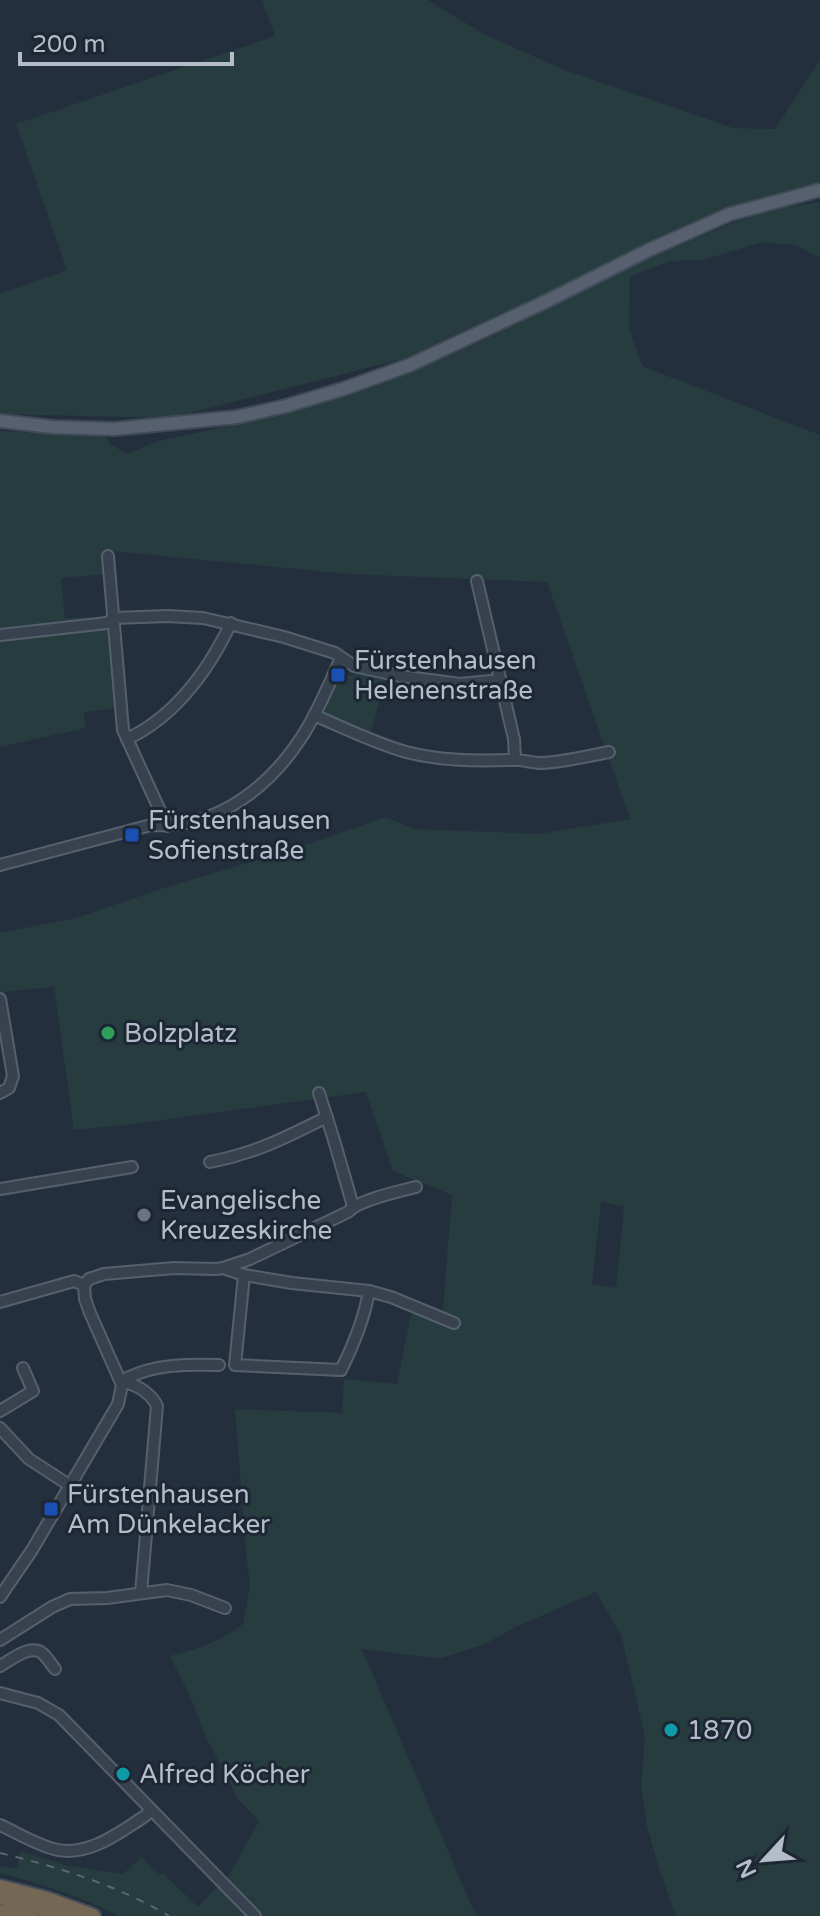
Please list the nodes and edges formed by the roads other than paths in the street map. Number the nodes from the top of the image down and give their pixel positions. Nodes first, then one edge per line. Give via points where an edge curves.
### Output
1 (820, 190) edge
2 (0, 421) edge
3 (108, 556) dead end
4 (477, 581) dead end
5 (114, 618) junction
6 (231, 623) junction
7 (0, 635) edge
8 (341, 658) junction
9 (501, 680) junction
10 (314, 715) junction
11 (127, 739) junction
12 (609, 752) dead end
13 (515, 760) junction
14 (167, 826) junction
15 (0, 865) edge
16 (0, 999) edge
17 (0, 1093) edge
18 (319, 1093) dead end
19 (327, 1117) junction
20 (210, 1162) dead end
21 (132, 1167) dead end
22 (416, 1187) dead end
23 (0, 1189) edge
24 (353, 1206) junction
25 (223, 1268) junction
26 (244, 1275) junction
27 (84, 1285) junction
28 (369, 1291) junction
29 (0, 1302) edge
30 (454, 1323) dead end
31 (219, 1365) dead end
32 (23, 1368) dead end
33 (123, 1382) junction
34 (0, 1411) edge
35 (0, 1428) edge
36 (69, 1485) junction
37 (141, 1593) junction
38 (0, 1597) edge
39 (225, 1608) dead end
40 (0, 1640) edge
41 (0, 1666) edge
42 (55, 1669) dead end
43 (0, 1693) edge
44 (151, 1810) junction
45 (0, 1825) edge
46 (0, 1880) edge
47 (0, 1887) edge
48 (0, 1897) edge
49 (47, 1899) junction
50 (0, 1912) edge
51 (31, 1916) edge
52 (66, 1916) edge
53 (93, 1916) edge
54 (255, 1916) edge

1 - 2 main road via 730,214 410,365 286,406 237,417 114,429
3 - 5 street
4 - 9 street
5 - 6 street via 167,616
5 - 7 street
5 - 11 street
6 - 8 street
6 - 11 street via 199,679 156,722
8 - 9 street via 354,666 426,681
8 - 10 street
9 - 13 street
10 - 13 street via 407,752 448,760
10 - 14 street via 279,769 257,790 212,816
11 - 14 street
12 - 13 street via 539,763
14 - 15 street via 151,825
16 - 17 street via 13,1076 9,1088
18 - 19 street
19 - 20 street via 279,1142
19 - 24 street
21 - 23 street
22 - 24 street
24 - 25 street
25 - 26 street
25 - 27 street via 104,1274
26 - 28 street
26 - 28 street via 235,1365 341,1370 358,1336
27 - 29 street via 74,1281
27 - 33 street via 90,1313
28 - 30 street
31 - 33 street via 163,1366
32 - 34 street via 33,1391
33 - 36 street via 118,1404
33 - 37 street via 138,1387 157,1406
35 - 36 street via 29,1459
36 - 38 street
37 - 39 street via 177,1591
37 - 40 street via 62,1601
41 - 42 street via 33,1650
43 - 44 street via 59,1715
44 - 45 street via 99,1844 69,1851
44 - 54 street
46 - 49 highway
47 - 49 highway
48 - 52 highway
49 - 53 highway
50 - 51 highway

